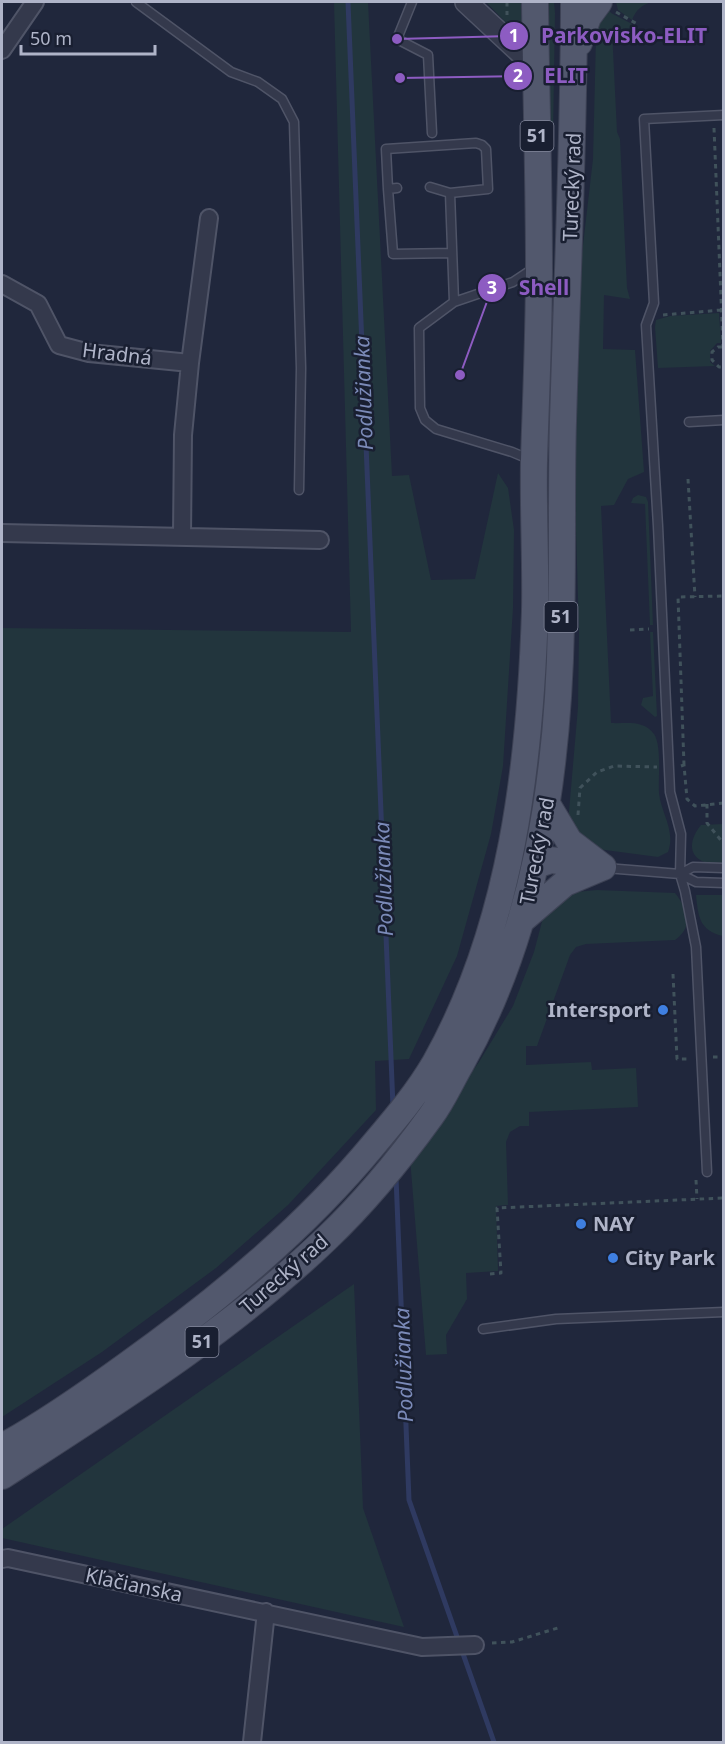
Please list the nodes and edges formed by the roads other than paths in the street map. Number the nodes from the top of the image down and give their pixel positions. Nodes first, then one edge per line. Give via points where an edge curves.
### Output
1 (35, 2) edge
2 (136, 2) edge
3 (412, 2) edge
4 (466, 2) edge
5 (536, 2) edge
6 (574, 2) edge
7 (607, 6) edge
8 (2, 50) edge
9 (574, 61) junction
10 (536, 67) junction
11 (723, 115) edge
12 (432, 133) dead end
13 (430, 187) dead end
14 (450, 193) junction
15 (208, 218) dead end
16 (452, 253) junction
17 (539, 265) junction
18 (2, 284) edge
19 (454, 302) junction
20 (190, 363) junction
21 (723, 420) edge
22 (688, 422) dead end
23 (534, 461) junction
24 (299, 490) dead end
25 (2, 532) edge
26 (182, 537) junction
27 (320, 540) dead end
28 (547, 804) junction
29 (509, 859) junction
30 (536, 865) junction
31 (603, 867) junction
32 (723, 868) edge
33 (680, 874) junction
34 (565, 883) junction
35 (723, 883) edge
36 (523, 919) junction
37 (707, 1172) dead end
38 (723, 1312) edge
39 (483, 1329) dead end
40 (2, 1447) edge
41 (2, 1476) edge
42 (2, 1559) edge
43 (266, 1612) junction
44 (475, 1645) road end
45 (252, 1743) edge

1 - 8 street
2 - 24 lane via 231,72 258,82 282,99 294,122 301,368
3 - 12 lane via 397,39 428,55
4 - 10 street
5 - 10 main road, Turecký rad / 51
6 - 9 main road, Turecký rad / 51
7 - 9 main road via 588,17
9 - 28 main road, Turecký rad / 51 via 562,446 561,629
10 - 17 main road, Turecký rad / 51
11 - 33 lane via 644,119 654,303 646,325 670,792 681,834
13 - 14 lane
14 - 16 lane
14 - 16 lane via 488,189 486,149 482,145 386,149 392,188 393,255
15 - 20 street
16 - 19 lane
17 - 19 lane via 513,282
17 - 23 main road, Turecký rad / 51
18 - 20 street, Hradná via 38,304 59,345 89,353
19 - 23 lane via 419,328 420,408 425,420 436,429
20 - 26 street via 183,435
21 - 22 lane
23 - 29 main road, Turecký rad / 51 via 535,610 529,711 524,771
25 - 26 street
26 - 27 street
28 - 30 main road, Turecký rad / 51
28 - 31 main road via 569,842
29 - 30 main road
29 - 40 main road, Turecký rad / 51 via 469,989 436,1061 376,1142 319,1206 217,1298 88,1393
30 - 31 main road via 551,861
30 - 34 main road
30 - 36 main road, Turecký rad / 51
31 - 33 lane
31 - 34 main road
32 - 33 lane via 693,867
33 - 35 lane via 696,882
33 - 37 lane via 696,947
34 - 36 main road
36 - 41 main road, Turecký rad / 51 via 494,998 435,1111 324,1242 187,1353
38 - 39 lane via 556,1319
42 - 43 street, Kľačianska
43 - 44 street, Kľačianska via 422,1647
43 - 45 street

